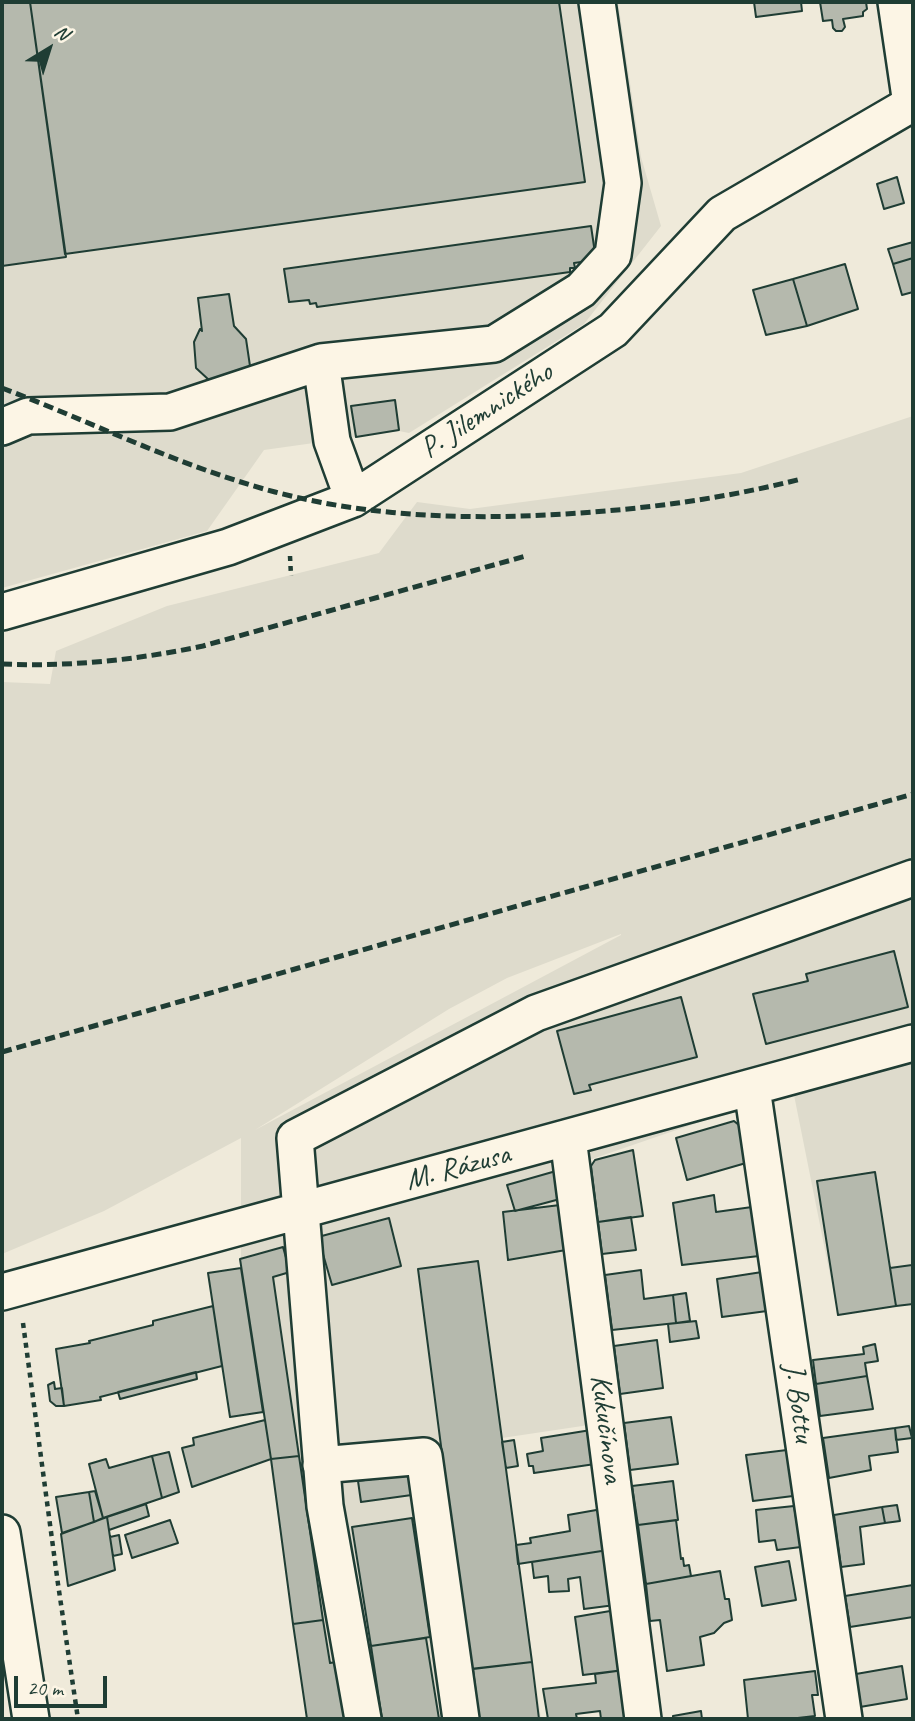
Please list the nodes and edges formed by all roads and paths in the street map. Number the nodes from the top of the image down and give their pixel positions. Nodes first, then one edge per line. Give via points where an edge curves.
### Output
1 (597, 2) edge
2 (896, 2) edge
3 (912, 104) edge
4 (321, 362) junction
5 (2, 427) edge
6 (353, 499) junction
7 (2, 612) edge
8 (913, 878) edge
9 (913, 1043) edge
10 (752, 1088) junction
11 (568, 1138) junction
12 (301, 1210) junction
13 (2, 1292) edge
14 (23, 1323) dead end
15 (321, 1465) junction
16 (2, 1533) edge
17 (5, 1572) edge
18 (21, 1704) edge
19 (78, 1719) edge
20 (363, 1719) edge
21 (461, 1719) edge
22 (643, 1719) edge
23 (844, 1719) edge

1 - 4 street via 623,183 613,255 581,290 494,344
2 - 3 street
3 - 6 street, P. Jilemnického via 722,214 613,330
4 - 5 street via 170,412 28,416
4 - 6 street via 332,441
6 - 7 street, P. Jilemnického via 228,547
8 - 12 street via 537,1013 295,1138
9 - 10 street, M. Rázusa
10 - 11 street, M. Rázusa
10 - 23 street, J. Bottu
11 - 12 street, M. Rázusa
11 - 22 street, Kukučínova
12 - 13 street, M. Rázusa
12 - 15 street
14 - 19 path
15 - 20 street
15 - 21 street via 424,1456
16 - 17 street
17 - 18 street

